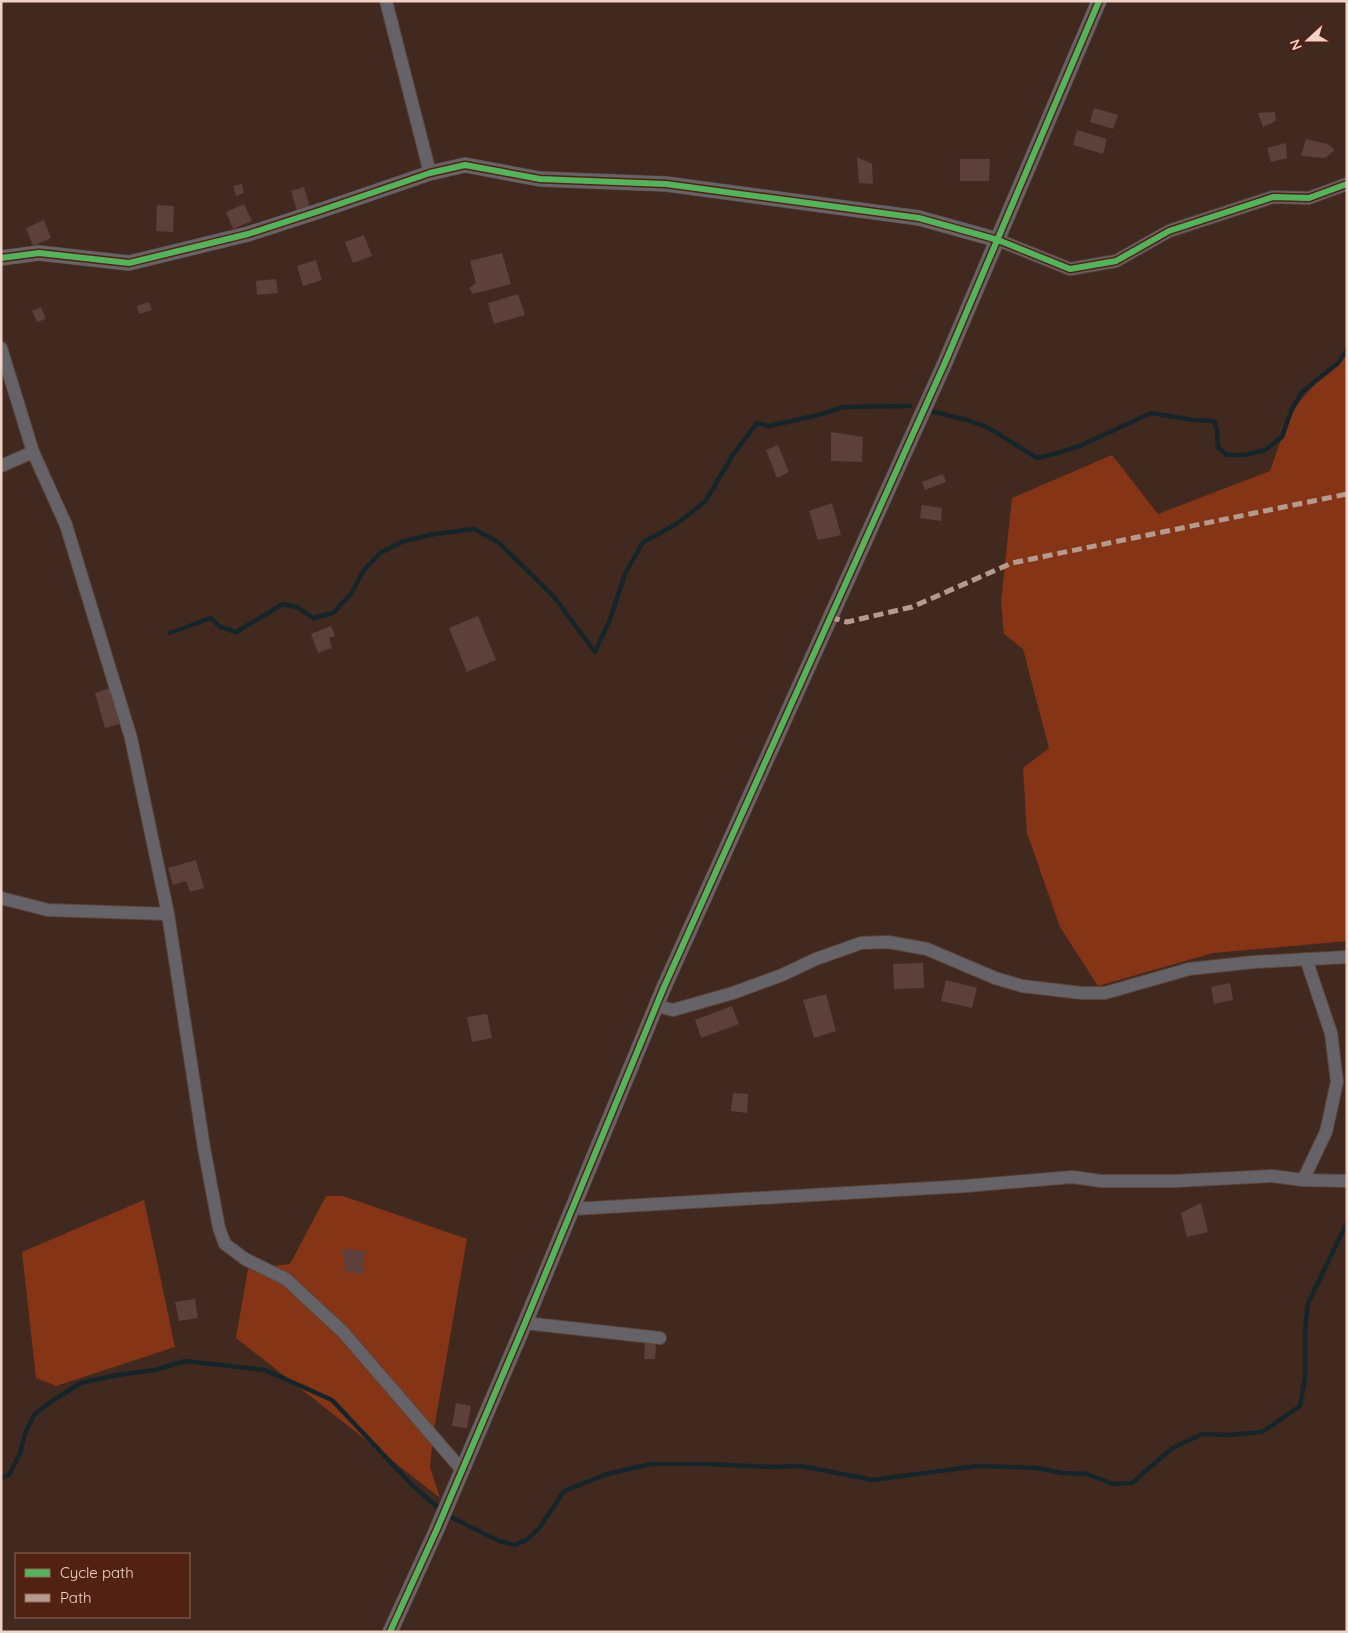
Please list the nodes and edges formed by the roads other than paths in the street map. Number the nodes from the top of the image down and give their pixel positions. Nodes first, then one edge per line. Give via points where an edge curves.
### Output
1 (386, 1) edge
2 (1098, 1) edge
3 (430, 173) junction
4 (1347, 184) edge
5 (998, 240) junction
6 (1, 258) edge
7 (1, 348) edge
8 (33, 452) junction
9 (1, 466) edge
10 (1, 898) edge
11 (168, 914) junction
12 (1347, 957) edge
13 (1306, 959) junction
14 (657, 1006) junction
15 (1303, 1180) junction
16 (1347, 1181) edge
17 (573, 1209) junction
18 (525, 1323) junction
19 (660, 1338) dead end
20 (462, 1470) junction
21 (390, 1632) edge

1 - 3 street
2 - 5 street
3 - 5 street via 465,165 540,179 666,184 919,218
3 - 6 street via 248,234 129,264 38,253
4 - 5 street via 1309,198 1274,196 1169,231 1116,261 1070,269
5 - 14 street
7 - 8 street
8 - 9 street
8 - 11 street via 66,524 131,738
10 - 11 street via 48,910
11 - 20 street via 204,1148 225,1244 245,1259 286,1279 343,1332
12 - 13 street
13 - 14 street via 1189,969 1104,993 1082,993 1022,986 927,949 888,942 861,943 733,993 673,1010
13 - 15 street via 1331,1034 1337,1082 1326,1132
14 - 17 street
15 - 16 street
15 - 17 street via 1272,1176 1101,1181 1072,1177
17 - 18 street
18 - 19 street
18 - 20 street
20 - 21 street

